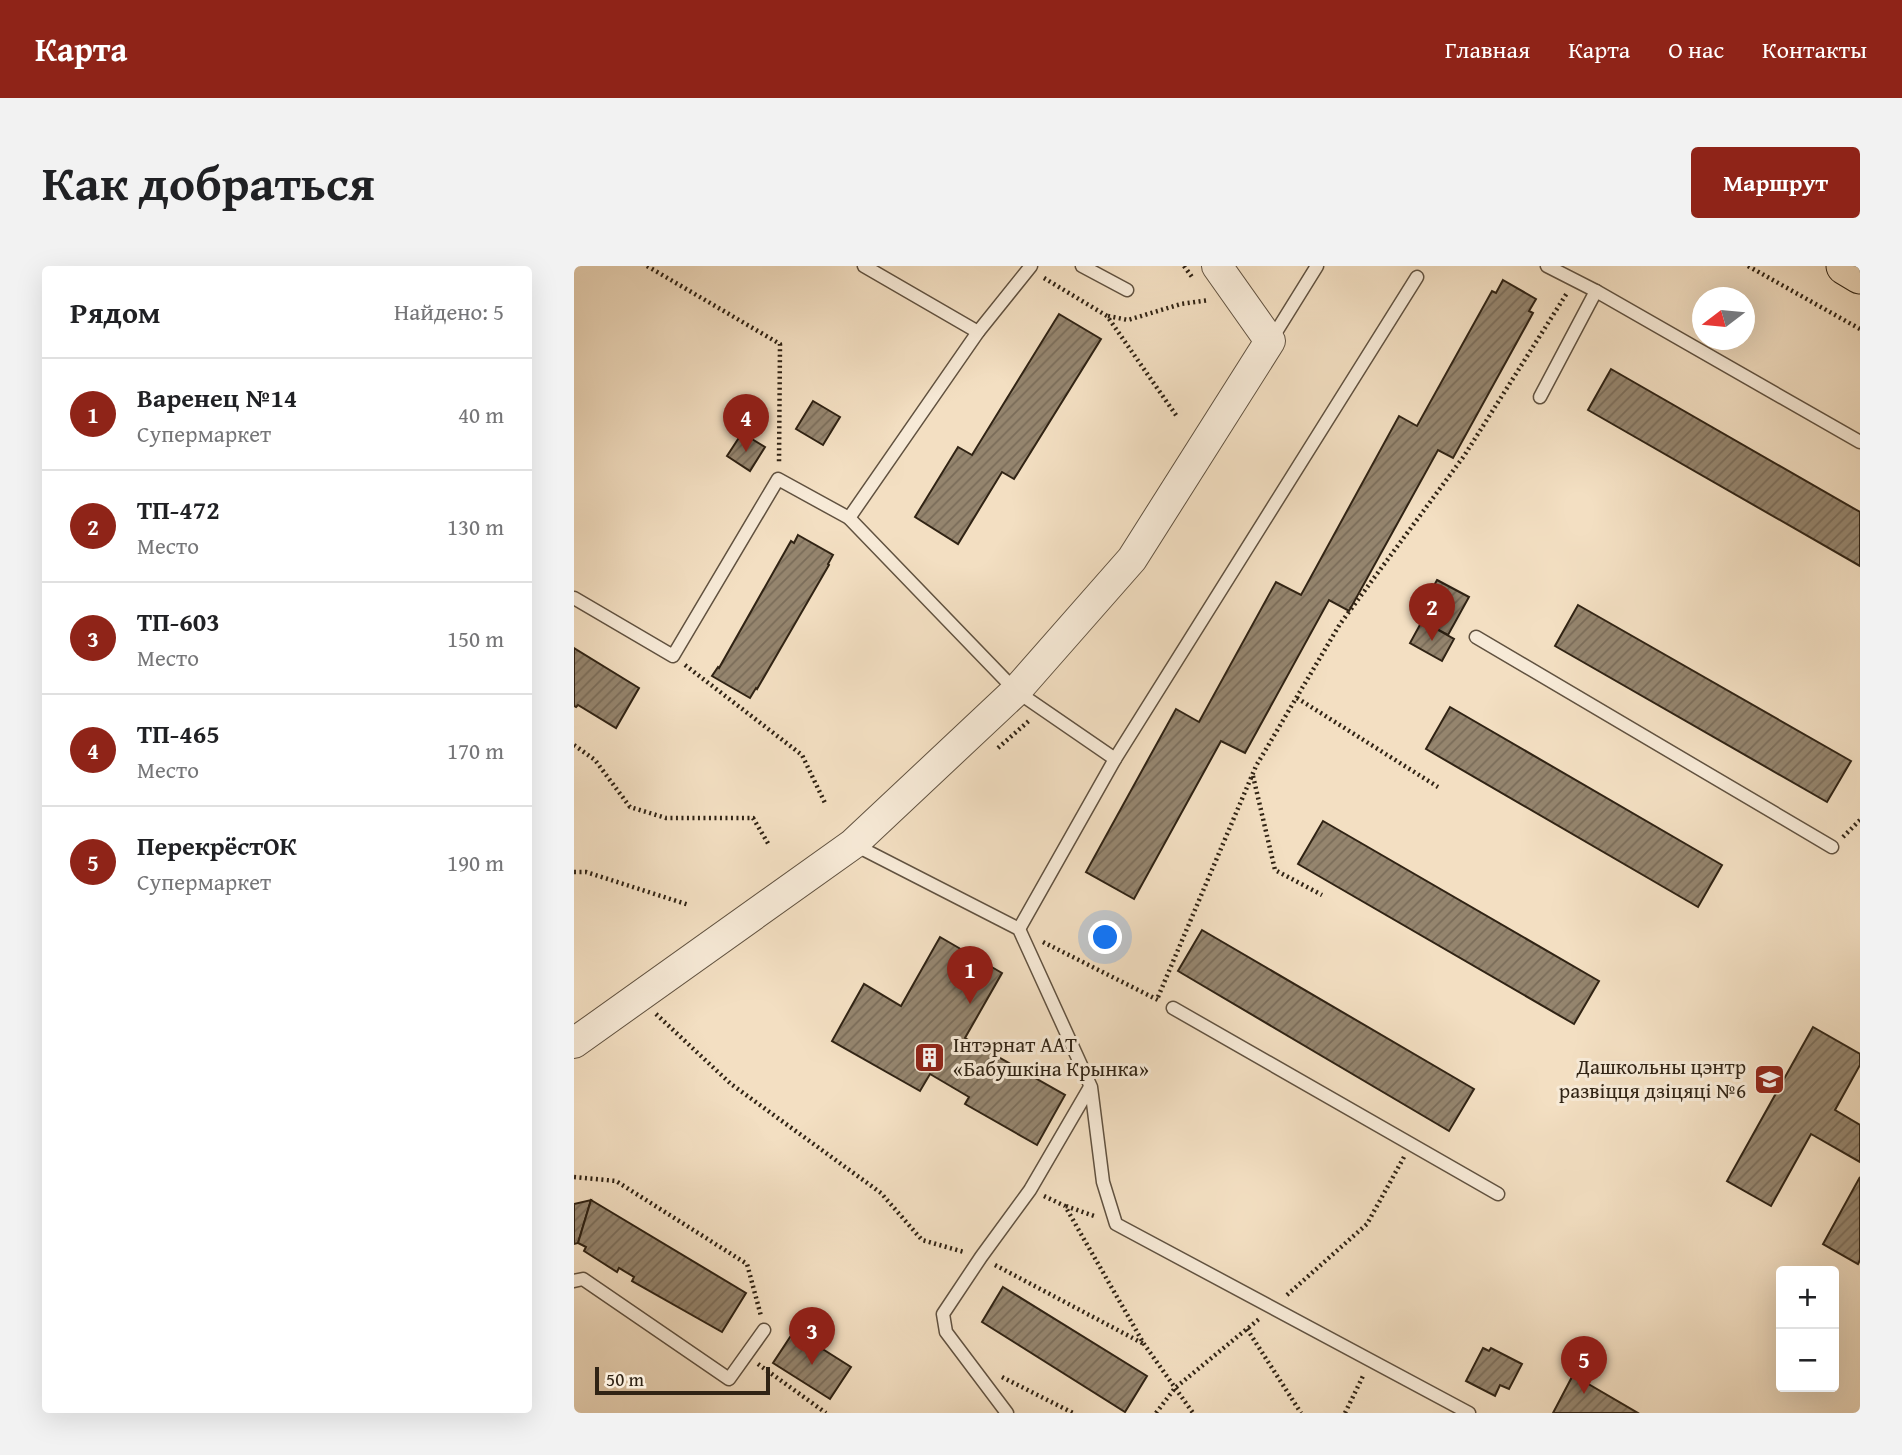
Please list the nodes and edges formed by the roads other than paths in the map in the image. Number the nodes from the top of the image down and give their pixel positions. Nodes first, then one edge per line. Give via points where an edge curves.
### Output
1 (864, 266) edge
2 (1082, 266) edge
3 (1217, 266) edge
4 (1317, 266) edge
5 (1547, 266) edge
6 (1845, 266) edge
7 (1030, 267) edge
8 (1860, 275) edge
9 (1417, 277) dead end
10 (1127, 290) dead end
11 (1596, 291) junction
12 (978, 332) junction
13 (1270, 341) junction
14 (1540, 397) dead end
15 (1860, 442) edge
16 (849, 518) junction
17 (574, 598) edge
18 (1476, 637) dead end
19 (1016, 691) junction
20 (1115, 759) junction
21 (853, 844) junction
22 (1832, 847) dead end
23 (1019, 929) junction
24 (1173, 1008) road end
25 (574, 1043) edge
26 (1091, 1087) junction
27 (1497, 1194) dead end
28 (574, 1281) edge
29 (764, 1330) road end
30 (1007, 1413) edge
31 (1469, 1413) edge

1 - 12 lane
2 - 10 lane
3 - 13 street
4 - 13 lane
5 - 11 lane
6 - 8 main road
7 - 12 lane
9 - 20 lane
11 - 14 lane
11 - 15 lane
12 - 16 lane
13 - 19 street via 1132,559
16 - 17 lane via 778,479 673,656
16 - 19 lane
18 - 22 lane
19 - 20 lane
19 - 21 street
20 - 23 lane
21 - 23 lane
21 - 25 street
23 - 26 lane
24 - 27 lane
26 - 30 lane via 1030,1190 943,1314 946,1332
26 - 31 lane via 1103,1182 1116,1224
28 - 29 lane via 583,1279 729,1379

